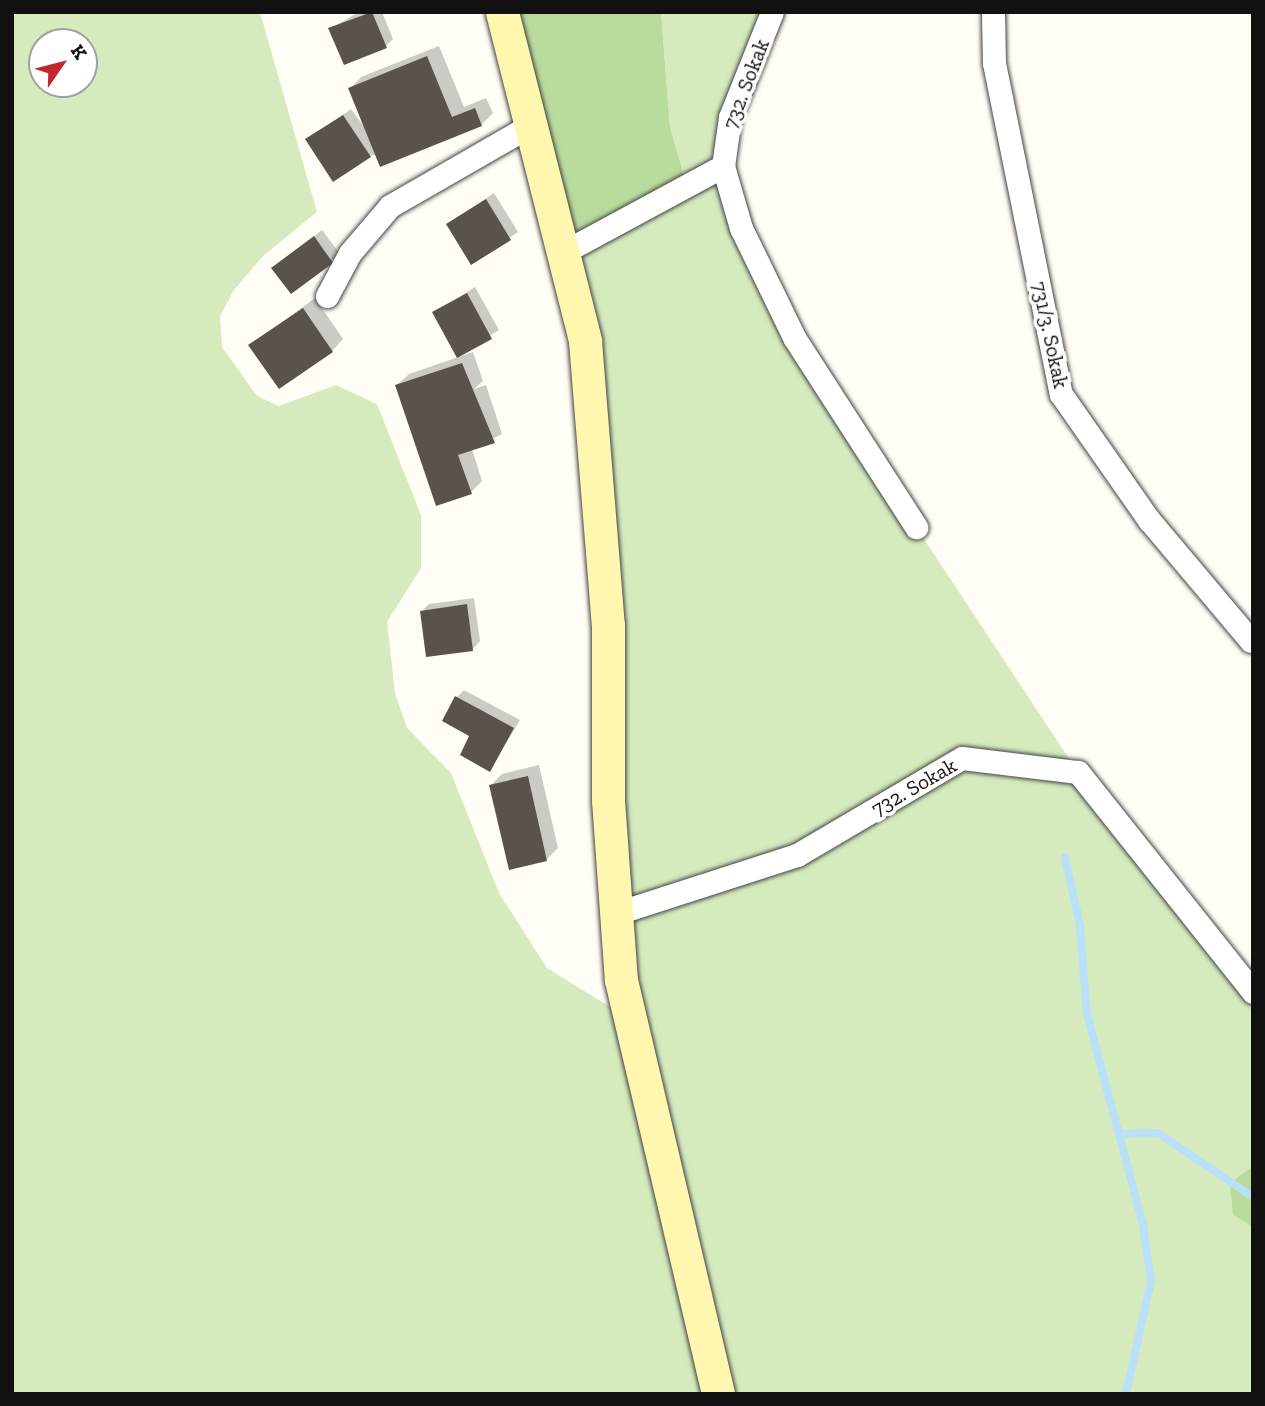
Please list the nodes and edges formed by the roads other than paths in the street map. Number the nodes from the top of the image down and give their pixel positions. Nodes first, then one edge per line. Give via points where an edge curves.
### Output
1 (502, 12) edge
2 (772, 12) edge
3 (993, 12) edge
4 (529, 126) junction
5 (723, 166) junction
6 (565, 252) junction
7 (327, 296) dead end
8 (916, 527) dead end
9 (1251, 641) dead end
10 (614, 914) junction
11 (1253, 992) edge
12 (718, 1394) edge

1 - 4 street
2 - 5 street, 732. Sokak via 730,117
3 - 9 street, 731/3. Sokak via 1001,103 1061,394 1149,520
4 - 6 street
4 - 7 street via 390,206 350,253
5 - 6 street
5 - 8 street, 732. Sokak via 741,228 795,339
6 - 10 street via 585,341 597,452
10 - 11 street, 732. Sokak via 797,855 962,758 1079,772
10 - 12 street via 638,1064

